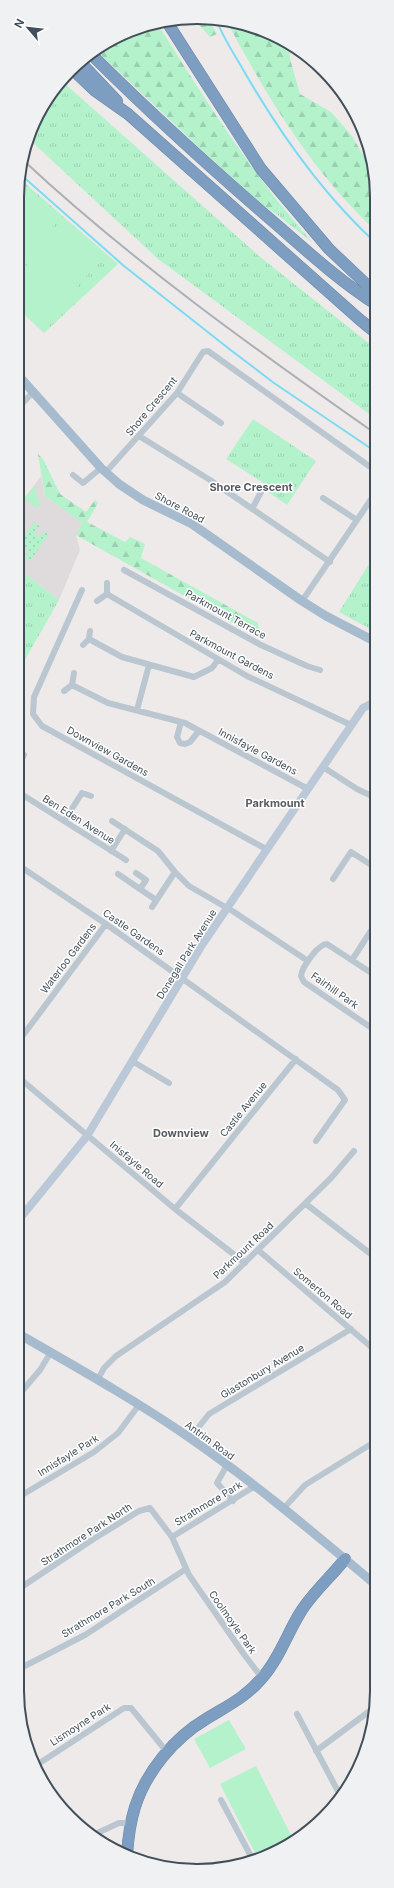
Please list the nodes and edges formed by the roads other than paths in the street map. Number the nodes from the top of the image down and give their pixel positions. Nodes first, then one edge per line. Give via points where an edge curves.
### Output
1 (169, 26) edge
2 (95, 58) edge
3 (84, 66) edge
4 (77, 73) edge
5 (128, 114) junction
6 (370, 289) edge
7 (370, 300) edge
8 (370, 328) edge
9 (24, 381) edge
10 (34, 391) junction
11 (177, 394) junction
12 (24, 402) edge
13 (221, 423) dead end
14 (139, 436) junction
15 (370, 467) edge
16 (103, 470) junction
17 (73, 475) dead end
18 (261, 492) dead end
19 (323, 498) dead end
20 (370, 501) edge
21 (252, 508) junction
22 (357, 520) junction
23 (330, 562) junction
24 (124, 570) dead end
25 (107, 583) dead end
26 (82, 590) dead end
27 (107, 594) junction
28 (97, 601) dead end
29 (302, 601) junction
30 (90, 631) dead end
31 (88, 639) junction
32 (370, 639) edge
33 (83, 645) dead end
34 (218, 660) junction
35 (149, 665) junction
36 (320, 670) dead end
37 (74, 673) dead end
38 (72, 685) junction
39 (64, 691) dead end
40 (370, 704) edge
41 (137, 710) junction
42 (181, 722) junction
43 (351, 725) junction
44 (199, 731) junction
45 (323, 767) junction
46 (308, 789) junction
47 (370, 795) edge
48 (24, 796) edge
49 (91, 796) dead end
50 (64, 821) junction
51 (112, 821) dead end
52 (125, 829) junction
53 (266, 849) junction
54 (111, 851) junction
55 (126, 860) dead end
56 (370, 864) edge
57 (24, 869) edge
58 (175, 872) junction
59 (136, 873) dead end
60 (118, 874) dead end
61 (333, 879) dead end
62 (140, 889) junction
63 (156, 900) junction
64 (152, 907) dead end
65 (227, 908) junction
66 (106, 924) junction
67 (370, 932) edge
68 (352, 960) junction
69 (308, 962) junction
70 (370, 972) edge
71 (182, 978) junction
72 (370, 1027) edge
73 (24, 1034) edge
74 (296, 1059) junction
75 (132, 1061) junction
76 (24, 1082) edge
77 (169, 1082) dead end
78 (86, 1136) junction
79 (316, 1141) dead end
80 (354, 1151) dead end
81 (306, 1204) junction
82 (175, 1209) junction
83 (24, 1214) edge
84 (258, 1250) junction
85 (370, 1253) edge
86 (245, 1263) junction
87 (351, 1329) junction
88 (24, 1337) edge
89 (370, 1346) edge
90 (51, 1352) junction
91 (98, 1379) junction
92 (24, 1389) edge
93 (139, 1405) junction
94 (190, 1438) junction
95 (370, 1445) edge
96 (227, 1465) junction
97 (255, 1486) junction
98 (24, 1494) edge
99 (233, 1501) junction
100 (146, 1508) joint
101 (283, 1509) junction
102 (172, 1537) junction
103 (345, 1559) junction
104 (186, 1569) junction
105 (189, 1576) joint
106 (370, 1580) edge
107 (24, 1585) edge
108 (24, 1666) edge
109 (262, 1678) junction
110 (369, 1712) edge
111 (297, 1714) dead end
112 (316, 1751) junction
113 (167, 1752) junction
114 (39, 1762) edge
115 (338, 1791) edge
116 (221, 1800) dead end
117 (130, 1823) junction
118 (98, 1833) edge
119 (128, 1849) edge
120 (251, 1856) edge

1 - 6 highway via 261,169 329,249
2 - 7 highway via 250,202
3 - 5 highway
4 - 5 highway via 94,90
5 - 8 highway
9 - 10 main road, Shore Road
10 - 12 street
10 - 16 main road, Shore Road
11 - 13 street
11 - 14 street, Shore Crescent
11 - 15 street, Shore Crescent via 203,352 212,352
14 - 16 street, Shore Crescent
14 - 21 street
16 - 17 street, Shore Crescent via 83,483
16 - 29 main road, Shore Road via 143,500 205,532
18 - 21 street
19 - 22 street
20 - 22 street
21 - 23 street
22 - 23 street
23 - 29 street
24 - 36 street, Parkmount Terrace via 261,645
25 - 27 street
26 - 53 street, Downview Gardens via 34,697 33,714 42,726
27 - 28 street
27 - 34 street, Parkmount Gardens
29 - 32 main road, Shore Road
30 - 31 street
31 - 33 street
31 - 35 street via 122,658
34 - 35 street via 212,668 194,677
34 - 43 street, Parkmount Gardens
35 - 41 street
37 - 38 street
38 - 39 street
38 - 41 street, Innisfayle Gardens via 108,703
40 - 43 street, Donegall Park Avenue via 363,708
41 - 42 street, Innisfayle Gardens
42 - 44 street, Innisfayle Gardens
42 - 44 street via 177,737 180,743 190,742
43 - 45 street, Donegall Park Avenue
44 - 46 street, Innisfayle Gardens
45 - 46 street, Donegall Park Avenue
45 - 47 street
46 - 53 street, Donegall Park Avenue
48 - 50 street, Ben Eden Avenue
49 - 50 street via 82,793
50 - 54 street, Ben Eden Avenue
51 - 52 street, Fairhill Park
52 - 54 street
52 - 58 street, Fairhill Park via 158,851
53 - 65 street, Donegall Park Avenue
54 - 55 street, Ben Eden Avenue
56 - 61 street via 350,852
57 - 66 street, Castle Gardens
58 - 63 street
58 - 65 street, Fairhill Park via 189,886
59 - 62 street via 146,880
60 - 62 street
62 - 63 street
63 - 64 street
65 - 69 street, Fairhill Park
65 - 71 street, Donegall Park Avenue
66 - 71 street, Castle Gardens
66 - 73 street, Waterloo Gardens
67 - 68 street
68 - 69 street via 327,944 320,946
68 - 70 street
69 - 72 street, Fairhill Park via 302,972 304,982
71 - 74 street, Castle Gardens
71 - 75 street, Donegall Park Avenue
74 - 79 street, Castle Gardens via 338,1090 344,1100
74 - 82 street, Castle Avenue
75 - 77 street
75 - 78 street, Donegall Park Avenue
76 - 78 street, Inisfayle Road
78 - 82 street, Inisfayle Road
78 - 83 street, Donegall Park Avenue
80 - 81 street, Parkmount Road
81 - 84 street, Parkmount Road
81 - 85 street
82 - 86 street, Inisfayle Road
84 - 86 street, Parkmount Road
84 - 87 street, Somerton Road
86 - 91 street, Parkmount Road via 215,1289 110,1361
87 - 89 street, Somerton Road
87 - 94 street, Glastonbury Avenue via 209,1414
88 - 90 main road, Antrim Road
90 - 91 main road, Antrim Road
90 - 92 street
91 - 93 main road, Antrim Road
93 - 94 main road, Antrim Road
93 - 98 street, Innisfayle Park via 118,1433 94,1452
94 - 96 main road, Antrim Road
95 - 101 street via 305,1485
96 - 97 main road, Antrim Road
96 - 99 street via 217,1483
97 - 99 street, Strathmore Park
97 - 101 main road, Antrim Road
99 - 102 street, Strathmore Park
100 - 102 street, Strathmore Park via 153,1509
100 - 107 street, Strathmore Park North
101 - 103 main road, Antrim Road
102 - 104 street, Strathmore Park
103 - 106 main road, Antrim Road
103 - 109 highway via 300,1612 274,1662
104 - 105 street, Strathmore Park
104 - 108 street, Strathmore Park South via 85,1635
105 - 109 street, Coolmoyle Park
109 - 113 highway via 229,1707 205,1719 185,1734
110 - 112 street
111 - 112 street
112 - 115 street
113 - 114 street, Lismoyne Park via 128,1707
113 - 117 highway via 143,1787
116 - 120 street
117 - 118 street via 119,1823
117 - 119 highway

